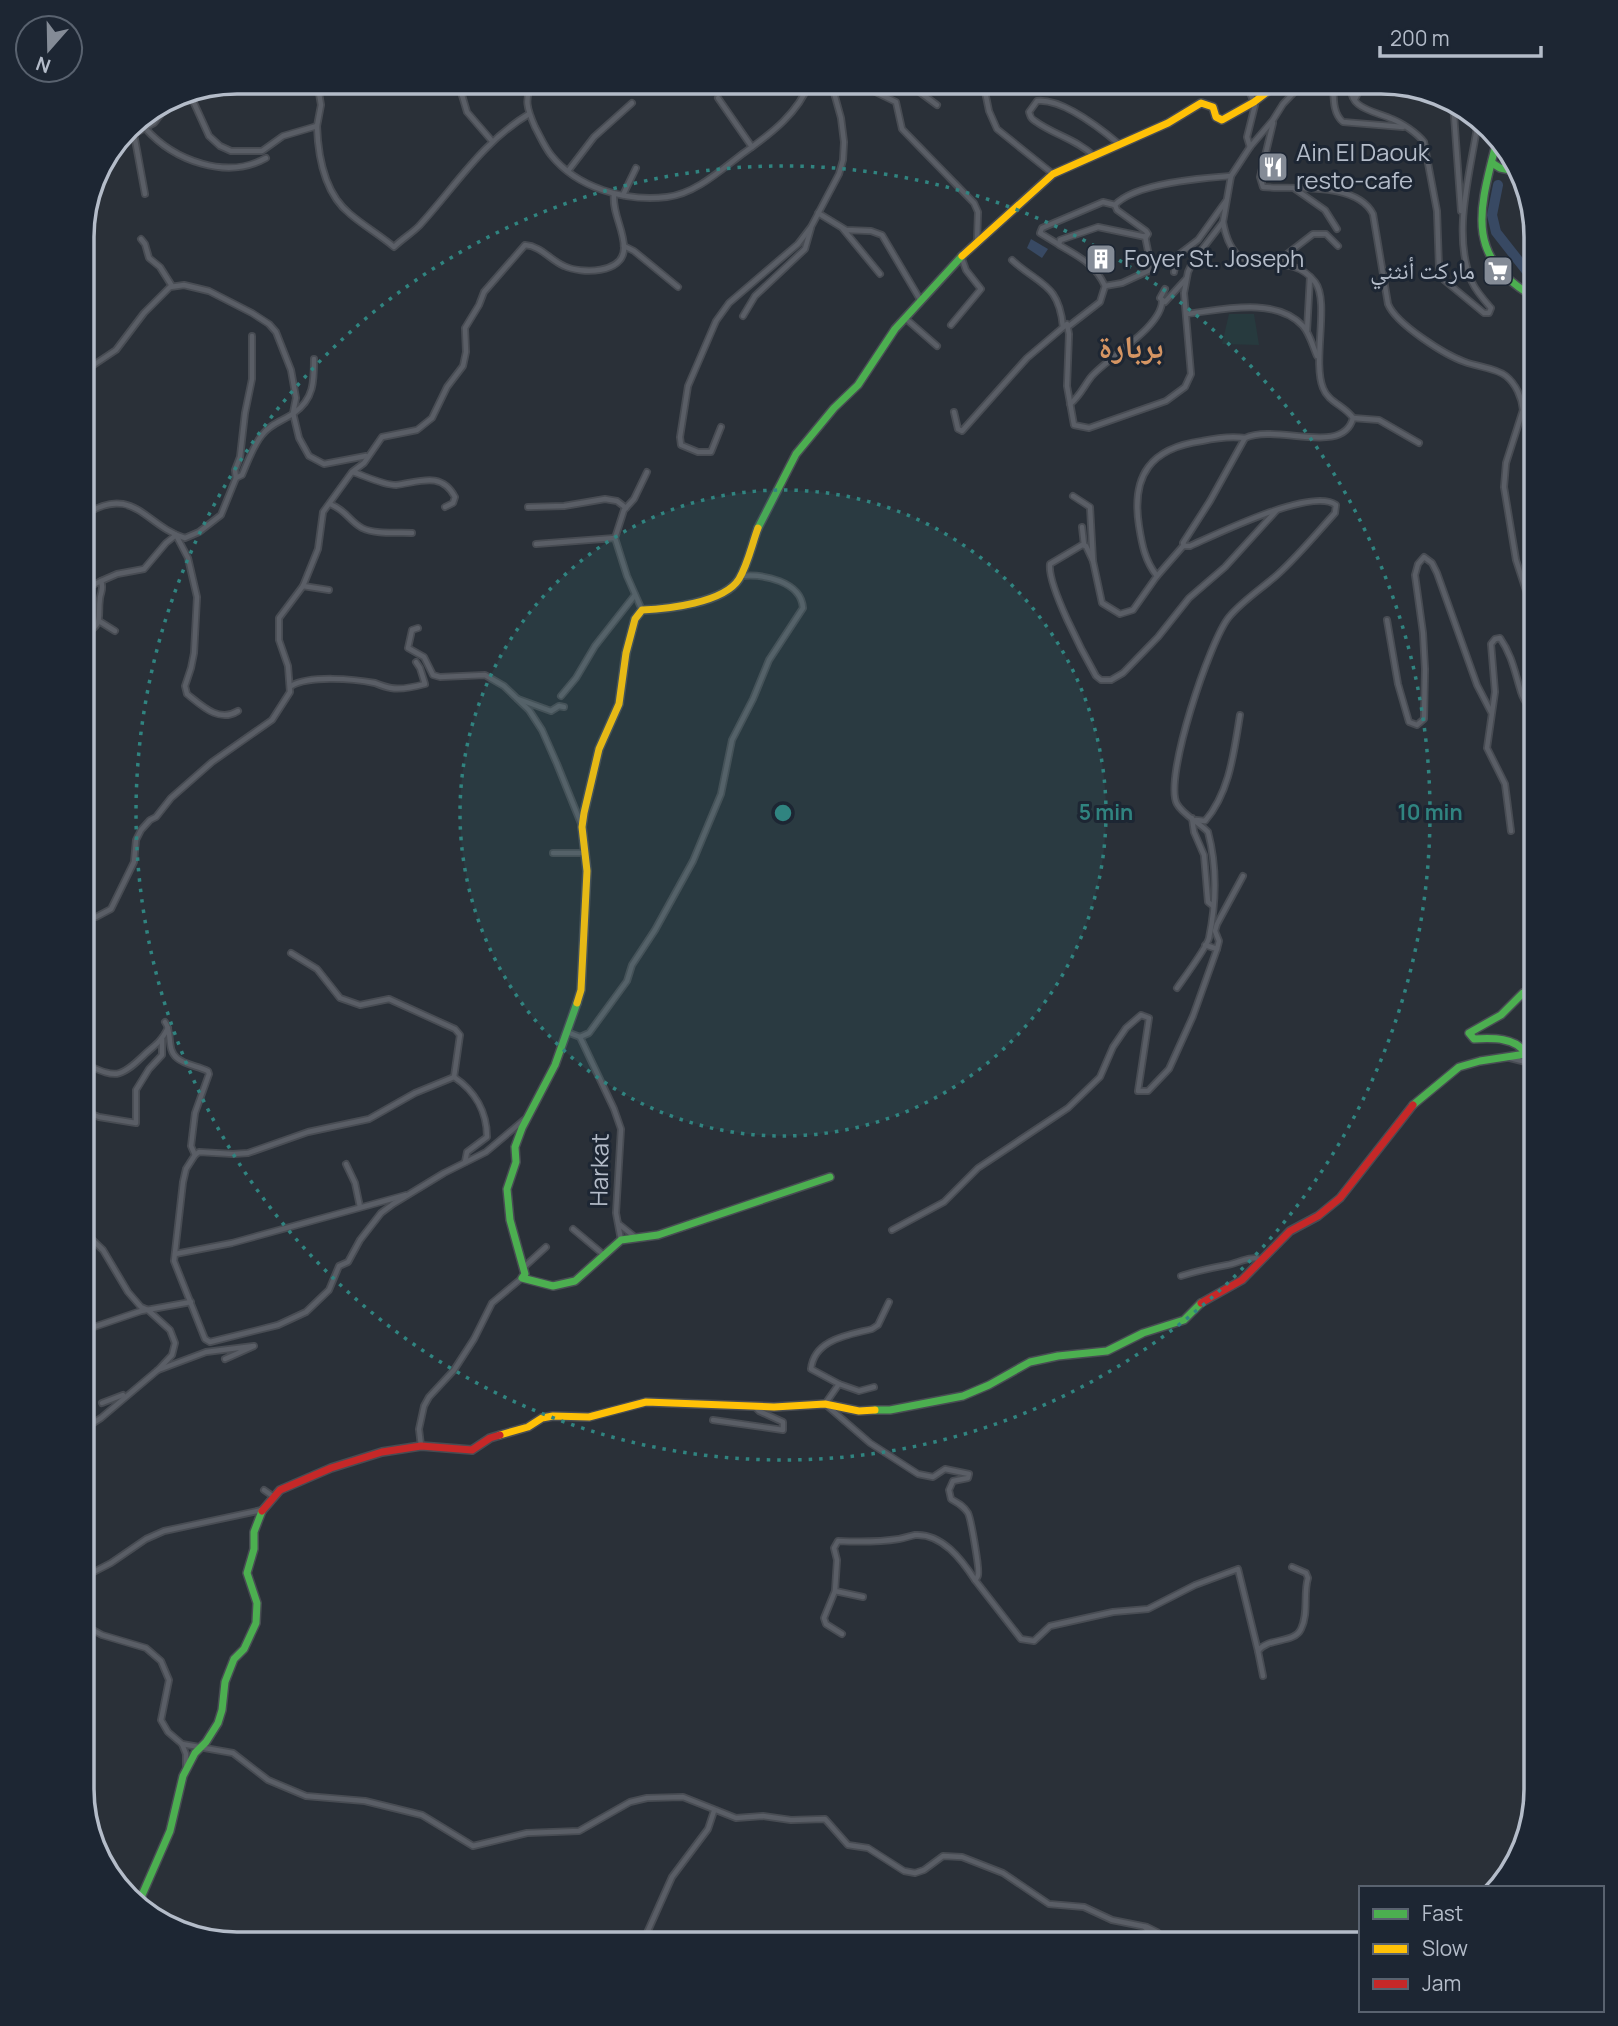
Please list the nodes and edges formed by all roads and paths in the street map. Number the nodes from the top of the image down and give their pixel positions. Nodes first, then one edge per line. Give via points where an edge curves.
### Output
1 (318, 94) edge
2 (463, 94) edge
3 (528, 94) edge
4 (803, 94) edge
5 (834, 95) edge
6 (881, 95) edge
7 (923, 95) edge
8 (986, 95) edge
9 (1251, 95) edge
10 (1263, 95) edge
11 (1292, 95) edge
12 (1334, 95) edge
13 (1353, 95) edge
14 (1357, 95) edge
15 (718, 98) dead end
16 (1354, 100) junction
17 (193, 101) edge
18 (1254, 102) junction
19 (632, 103) dead end
20 (937, 105) dead end
21 (529, 114) junction
22 (1454, 115) edge
23 (1273, 120) junction
24 (317, 125) junction
25 (1404, 127) junction
26 (145, 128) edge
27 (1476, 131) edge
28 (135, 138) edge
29 (492, 141) junction
30 (1119, 144) junction
31 (1250, 147) junction
32 (752, 148) junction
33 (1494, 152) edge
34 (1094, 156) junction
35 (266, 158) dead end
36 (1492, 163) junction
37 (636, 168) dead end
38 (1506, 169) edge
39 (568, 171) junction
40 (1053, 174) junction
41 (1231, 176) junction
42 (1293, 188) junction
43 (145, 194) dead end
44 (614, 194) junction
45 (623, 195) junction
46 (1226, 200) junction
47 (1115, 205) junction
48 (818, 213) junction
49 (1461, 216) junction
50 (1223, 222) junction
51 (811, 227) junction
52 (842, 228) junction
53 (1337, 229) dead end
54 (1145, 236) junction
55 (141, 239) dead end
56 (977, 243) junction
57 (1058, 244) junction
58 (624, 246) junction
59 (1338, 246) dead end
60 (961, 256) junction
61 (1012, 260) dead end
62 (1261, 263) junction
63 (1174, 272) dead end
64 (880, 274) dead end
65 (1310, 277) junction
66 (1186, 279) junction
67 (172, 286) junction
68 (1105, 286) junction
69 (678, 287) dead end
70 (1165, 289) dead end
71 (1524, 292) edge
72 (922, 301) junction
73 (1162, 301) junction
74 (1186, 314) junction
75 (743, 316) dead end
76 (905, 318) junction
77 (951, 324) dead end
78 (1066, 327) junction
79 (1307, 332) junction
80 (252, 336) dead end
81 (936, 346) dead end
82 (314, 359) dead end
83 (1318, 360) junction
84 (95, 364) edge
85 (1070, 404) junction
86 (954, 412) dead end
87 (293, 413) junction
88 (1353, 418) junction
89 (721, 426) dead end
90 (1245, 438) junction
91 (1419, 443) dead end
92 (367, 456) junction
93 (352, 472) junction
94 (647, 472) dead end
95 (236, 478) junction
96 (1073, 496) dead end
97 (330, 504) junction
98 (445, 507) dead end
99 (528, 507) dead end
100 (626, 508) junction
101 (1279, 508) junction
102 (95, 510) edge
103 (1082, 527) dead end
104 (412, 533) dead end
105 (176, 536) junction
106 (615, 538) junction
107 (536, 544) dead end
108 (1084, 545) junction
109 (1184, 545) junction
110 (1093, 561) junction
111 (741, 576) junction
112 (1157, 576) junction
113 (101, 582) junction
114 (1524, 584) edge
115 (95, 585) edge
116 (303, 586) junction
117 (329, 590) dead end
118 (635, 595) junction
119 (642, 610) junction
120 (1387, 620) dead end
121 (99, 621) junction
122 (95, 628) edge
123 (418, 628) dead end
124 (115, 631) dead end
125 (416, 662) dead end
126 (291, 687) junction
127 (561, 696) dead end
128 (1524, 697) edge
129 (517, 699) junction
130 (564, 707) dead end
131 (238, 711) dead end
132 (1491, 712) junction
133 (1240, 715) dead end
134 (1194, 819) junction
135 (582, 827) junction
136 (1511, 831) dead end
137 (553, 853) dead end
138 (585, 853) junction
139 (1243, 876) dead end
140 (1214, 908) junction
141 (95, 916) edge
142 (1205, 945) junction
143 (1217, 949) junction
144 (291, 953) dead end
145 (1177, 988) dead end
146 (1524, 992) edge
147 (164, 1022) dead end
148 (169, 1027) junction
149 (567, 1032) junction
150 (580, 1037) junction
151 (162, 1039) junction
152 (1524, 1049) edge
153 (1524, 1056) edge
154 (1505, 1057) junction
155 (1524, 1060) edge
156 (94, 1067) edge
157 (454, 1077) junction
158 (94, 1116) edge
159 (528, 1116) junction
160 (194, 1155) junction
161 (465, 1161) junction
162 (346, 1164) dead end
163 (830, 1177) dead end
164 (410, 1194) junction
165 (360, 1208) junction
166 (619, 1225) junction
167 (573, 1228) dead end
168 (892, 1230) dead end
169 (637, 1238) junction
170 (621, 1240) junction
171 (94, 1242) edge
172 (546, 1247) dead end
173 (174, 1254) junction
174 (604, 1255) junction
175 (1261, 1259) junction
176 (523, 1268) junction
177 (1181, 1276) dead end
178 (522, 1278) junction
179 (191, 1302) junction
180 (889, 1302) dead end
181 (148, 1310) junction
182 (94, 1327) edge
183 (225, 1359) dead end
184 (157, 1370) junction
185 (839, 1384) junction
186 (874, 1387) dead end
187 (130, 1391) junction
188 (102, 1403) dead end
189 (825, 1404) junction
190 (754, 1405) junction
191 (713, 1420) dead end
192 (94, 1422) edge
193 (421, 1446) junction
194 (264, 1490) dead end
195 (274, 1497) junction
196 (262, 1510) junction
197 (1292, 1567) dead end
198 (94, 1572) edge
199 (975, 1580) junction
200 (835, 1591) junction
201 (863, 1598) dead end
202 (94, 1631) edge
203 (842, 1634) dead end
204 (1258, 1651) junction
205 (1263, 1676) dead end
206 (182, 1744) junction
207 (202, 1746) junction
208 (186, 1769) junction
209 (714, 1811) junction
210 (142, 1895) edge
211 (1145, 1927) junction
212 (647, 1932) edge
213 (1149, 1932) edge
214 (1157, 1932) edge

1 - 24 street
2 - 29 street via 467,112
3 - 21 street
4 - 32 street via 783,123
5 - 48 street via 844,153 839,174
6 - 56 street via 896,102 902,129 974,203
7 - 20 street
8 - 40 street via 997,129
9 - 18 street
10 - 18 street
11 - 23 street
12 - 25 street via 1337,117 1343,122
13 - 16 street
14 - 16 street
15 - 32 street
16 - 25 street
17 - 24 street via 209,136 231,151 262,151 283,136
18 - 30 street via 1222,120 1213,107 1201,103
18 - 31 street via 1247,137
19 - 39 street via 594,137
21 - 29 street
21 - 39 street via 547,149
22 - 49 street
23 - 31 street
23 - 42 street via 1261,184
24 - 29 street via 319,155 336,198 394,247 421,224
25 - 49 street via 1424,142 1444,280 1489,313 1465,261
26 - 35 street via 178,153 210,165 229,169
27 - 49 street
28 - 43 street
30 - 34 street
30 - 34 street via 1094,124 1055,104 1037,101 1029,112 1034,121
31 - 41 street
32 - 45 street via 709,179 675,196
33 - 36 street
34 - 40 street
36 - 38 street
36 - 71 street via 1480,212 1483,239 1495,266
37 - 45 street
39 - 44 street
40 - 56 street
41 - 46 street
41 - 47 street via 1179,181 1126,197
42 - 53 street via 1325,210
42 - 114 street via 1329,190 1365,204 1373,214 1388,304 1396,316 1445,353 1504,374 1513,383 1522,410 1506,463 1504,487
44 - 45 street
44 - 58 street
46 - 50 street
46 - 63 street via 1198,240 1178,257
47 - 54 street via 1146,231
47 - 57 street via 1103,202 1042,228 1040,233
48 - 51 street
48 - 52 street
50 - 62 street via 1235,255
50 - 66 street via 1193,261
51 - 75 street via 805,249 755,296
51 - 89 street via 729,303 716,321 688,386 681,445 711,452
52 - 64 street
52 - 72 street via 882,235
54 - 57 street via 1097,227
54 - 68 street via 1148,271
55 - 67 street via 149,258
56 - 60 street
57 - 68 street via 1085,259
58 - 69 street
58 - 92 street via 615,265 587,270 564,267 526,245 484,292 465,328 462,369 432,418 413,431 382,436
59 - 62 street via 1326,234 1313,234 1282,258
60 - 72 street
60 - 77 street via 981,289
61 - 78 street via 1053,291
62 - 65 street via 1302,270
65 - 79 street
65 - 83 street via 1321,302
66 - 73 street
66 - 74 street
67 - 84 street via 116,350
67 - 87 street via 208,291 269,324 291,370 296,398
68 - 78 street via 1100,302
70 - 73 street
72 - 76 street
73 - 85 street via 1162,310 1151,323 1090,379
74 - 79 street via 1263,308 1291,317
74 - 85 street via 1191,374 1178,394 1089,428 1074,425
76 - 81 street
76 - 111 street via 858,385 788,466
78 - 85 street
78 - 86 street via 1027,358 964,430 958,429
79 - 83 street
80 - 95 street via 252,379
82 - 87 street via 313,389
83 - 88 street via 1324,390
87 - 92 street via 304,450 318,463
87 - 95 street via 262,435 242,475
88 - 90 street via 1350,428 1332,438 1279,433
88 - 91 street via 1379,420
90 - 109 street
90 - 112 street via 1177,445 1146,471 1138,488 1138,515 1145,556
92 - 93 street
93 - 97 street
93 - 98 street via 396,485 420,479 437,482 454,495 453,503
94 - 100 street
95 - 105 street via 217,519 191,537
96 - 110 street via 1090,507
97 - 104 street via 366,529
97 - 116 street via 323,512 317,549
99 - 100 street via 605,499
100 - 106 street
101 - 108 street via 1225,567 1189,598 1129,667 1111,680 1096,676 1049,571 1051,562
101 - 109 street
101 - 134 street via 1311,500 1336,505 1291,562 1229,617 1215,641 1180,749 1176,776 1176,803
102 - 105 street via 131,505
103 - 108 street
105 - 113 street via 144,569
105 - 131 street via 188,558 197,597 187,694 222,716
106 - 107 street
106 - 118 street
108 - 110 street
109 - 112 street
110 - 112 street via 1102,603 1120,614 1133,610
111 - 119 street via 703,601
111 - 150 street via 762,575 788,586 803,608 769,660 732,740 721,794 693,861 627,981 589,1032
113 - 115 street
113 - 121 street
116 - 117 street
116 - 126 street via 277,625
118 - 119 street
118 - 127 street
119 - 135 street via 635,619 619,704 596,762
120 - 132 street via 1405,709 1409,722 1418,725 1423,719 1425,669 1415,575 1424,557 1437,573 1476,685
121 - 122 street
121 - 124 street
123 - 129 street via 412,631 408,648 424,657 433,676 485,675
125 - 126 street via 425,684 419,686 304,680
126 - 141 street via 272,720 212,762 141,830 134,862 111,909
128 - 132 street via 1509,651 1500,638 1495,639 1491,644 1495,692
129 - 130 street via 551,710
129 - 135 street via 542,730
132 - 136 street via 1487,748 1505,784
133 - 134 street via 1231,769 1214,810 1205,821
134 - 140 street via 1204,855 1208,902
134 - 140 street via 1208,832 1215,860
135 - 138 street
137 - 138 street
138 - 149 street via 583,981
139 - 143 street via 1217,924
140 - 142 street
142 - 143 street
142 - 145 street
143 - 168 street via 1169,1069 1148,1091 1138,1091 1149,1018 1141,1015 1113,1047 1100,1077 1068,1108 978,1168 944,1202
144 - 157 street via 317,969 340,998 360,1005 389,999 455,1029 460,1035
146 - 152 street via 1501,1014 1469,1033 1474,1039 1499,1038
147 - 148 street
148 - 151 street
148 - 160 street via 172,1053 209,1074 195,1113
149 - 150 street
149 - 159 street
150 - 166 street, Harkat via 621,1129
151 - 156 street via 128,1071 113,1074
151 - 158 street via 162,1055 136,1090 136,1123
153 - 154 street
154 - 155 street
154 - 175 street via 1459,1068 1434,1084 1340,1198 1290,1231
157 - 160 street via 369,1119 308,1132 248,1153
157 - 161 street via 476,1098 487,1126 487,1137 467,1152
159 - 161 street via 486,1152
159 - 176 street via 514,1147 518,1153 507,1191
160 - 173 street via 183,1182
161 - 164 street
162 - 165 street
163 - 169 street
164 - 165 street
164 - 179 street via 382,1213 348,1262 339,1266 328,1290 300,1316 210,1342
165 - 173 street
166 - 169 street
166 - 170 street, Harkat
167 - 174 street
169 - 170 street
170 - 174 street
171 - 181 street via 128,1292
172 - 176 street
173 - 179 street via 177,1275
174 - 178 street via 575,1281 565,1284 552,1286
175 - 177 street via 1247,1258
175 - 189 street via 1242,1280 1202,1302 1184,1320 1107,1351 1030,1362 989,1385 937,1402 868,1412
176 - 178 street
178 - 193 street via 492,1303 454,1370 429,1397 419,1429
179 - 181 street
180 - 185 street via 878,1325 832,1340 815,1357 811,1369
181 - 182 street
181 - 184 street via 175,1340 172,1355
183 - 184 street via 254,1346 206,1352
184 - 187 street
185 - 186 street via 859,1391
185 - 189 street
187 - 188 street
187 - 192 street
189 - 190 street
189 - 199 street via 870,1443 918,1474 933,1477 945,1469 968,1474 968,1478 953,1481 949,1490 951,1499 966,1509 972,1522 978,1566
190 - 191 street via 783,1422 783,1430
190 - 193 street via 646,1402 589,1417 542,1418 472,1450
193 - 195 street via 331,1468
194 - 195 street
195 - 196 street
196 - 198 street via 164,1531
196 - 207 street via 247,1573 257,1619 244,1649 232,1663 220,1717
197 - 204 street via 1308,1578 1302,1628
199 - 200 street via 949,1548 928,1536 914,1535 838,1541 834,1548 838,1560
199 - 204 street via 1019,1638 1029,1642 1050,1626 1149,1609 1238,1569
200 - 201 street
200 - 203 street via 824,1618
202 - 206 street via 146,1648 161,1661 169,1680 162,1720
204 - 205 street
206 - 207 street
206 - 208 street
207 - 208 street
207 - 209 street via 233,1753 273,1783 306,1796 365,1801 422,1815 473,1846 527,1833 579,1831 630,1802 647,1798 682,1797
208 - 210 street via 170,1831
209 - 211 street via 741,1818 825,1819 848,1845 868,1848 904,1871 925,1870 943,1856 962,1857 1003,1873 1049,1904 1084,1907 1112,1920
209 - 212 street via 708,1829 672,1877
211 - 213 street
211 - 214 street

